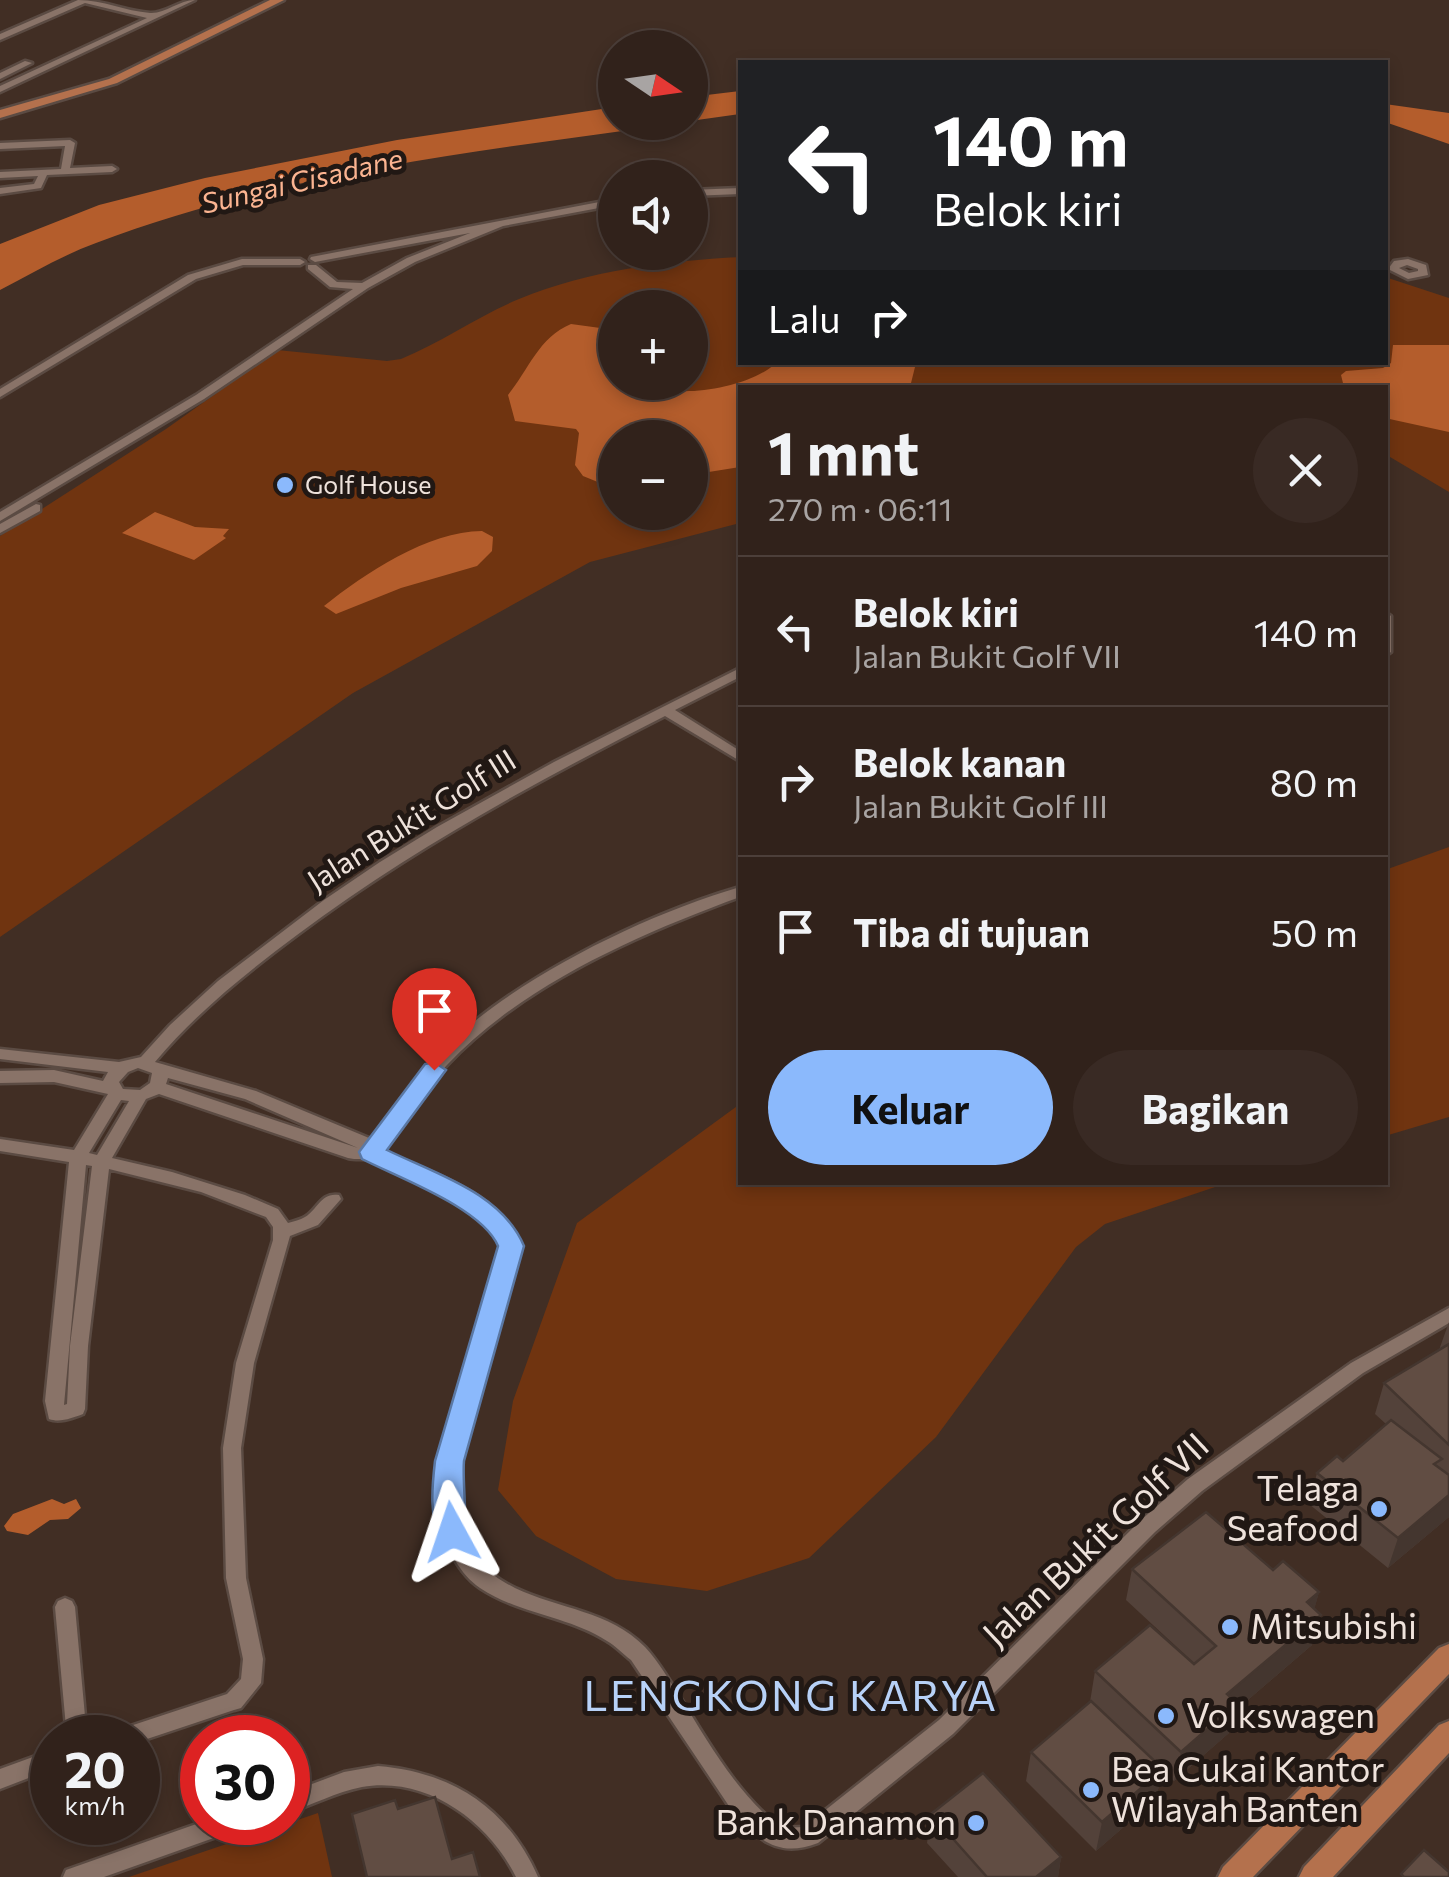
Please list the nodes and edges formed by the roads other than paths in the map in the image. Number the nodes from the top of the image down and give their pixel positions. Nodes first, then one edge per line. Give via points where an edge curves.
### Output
1 (62, 0) edge
2 (85, 0) edge
3 (168, 0) edge
4 (191, 0) edge
5 (264, 0) edge
6 (279, 0) edge
7 (249, 12) junction
8 (140, 13) junction
9 (155, 17) junction
10 (0, 26) edge
11 (0, 38) edge
12 (0, 61) edge
13 (22, 66) junction
14 (36, 70) junction
15 (0, 76) edge
16 (0, 88) edge
17 (0, 110) edge
18 (21, 145) junction
19 (0, 146) edge
20 (112, 169) dead end
21 (65, 171) junction
22 (44, 172) junction
23 (17, 174) junction
24 (0, 175) edge
25 (0, 190) edge
26 (738, 191) edge
27 (708, 193) edge
28 (598, 205) edge
29 (500, 224) junction
30 (436, 235) junction
31 (452, 242) junction
32 (309, 263) junction
33 (208, 272) junction
34 (334, 285) junction
35 (364, 286) junction
36 (336, 302) junction
37 (0, 394) edge
38 (200, 397) junction
39 (0, 402) edge
40 (0, 516) edge
41 (0, 529) edge
42 (738, 673) edge
43 (665, 710) junction
44 (738, 756) edge
45 (738, 893) edge
46 (0, 1054) edge
47 (120, 1068) junction
48 (0, 1077) edge
49 (151, 1079) junction
50 (115, 1091) junction
51 (0, 1145) edge
52 (371, 1152) junction
53 (78, 1158) junction
54 (101, 1162) junction
55 (333, 1200) dead end
56 (282, 1232) junction
57 (84, 1301) junction
58 (64, 1304) junction
59 (1449, 1314) edge
60 (65, 1607) dead end
61 (1449, 1656) edge
62 (75, 1715) edge
63 (160, 1726) edge
64 (1449, 1734) edge
65 (30, 1768) edge
66 (0, 1778) edge
67 (310, 1796) edge
68 (180, 1840) edge
69 (74, 1877) edge
70 (528, 1877) edge
71 (1234, 1877) edge
72 (1314, 1877) edge

1 - 10 street
2 - 8 street
2 - 11 street
3 - 8 street
4 - 9 street
5 - 7 main road
6 - 7 main road
7 - 17 main road via 113,81
8 - 9 street
8 - 13 street
9 - 14 street
12 - 13 street
13 - 14 street
13 - 15 street
14 - 16 street
18 - 19 street
18 - 21 street via 68,142
18 - 23 street
20 - 21 street
21 - 22 street
22 - 23 street
22 - 25 street via 38,186
23 - 24 street
26 - 27 street
28 - 29 street
29 - 30 street
29 - 31 street
30 - 31 street
30 - 32 street
31 - 35 street
32 - 33 street via 242,262
32 - 34 street
33 - 37 street
33 - 39 street
34 - 35 street
34 - 36 street
35 - 36 street
36 - 38 street
38 - 40 street
38 - 41 street via 161,429
42 - 43 street, Jalan Bukit Golf III
43 - 44 street
43 - 49 street, Jalan Bukit Golf III via 396,856 231,978 170,1032
45 - 52 street via 603,950 502,1012 452,1050
46 - 47 street
47 - 49 street
47 - 50 street via 111,1082
48 - 50 street, Jalan Bukit Golf VII via 54,1076
49 - 50 street, Jalan Bukit Golf VII
49 - 52 street, Jalan Bukit Golf VII via 354,1154
49 - 54 street, Jalan Bukit Golf III
50 - 53 street
51 - 53 street
52 - 59 street, Jalan Bukit Golf VII via 472,1204 503,1226 511,1246 450,1461 448,1516 460,1551 499,1590 631,1646 734,1796 775,1836 793,1840 810,1836 946,1728 1211,1472 1357,1368
53 - 54 street
53 - 58 street
54 - 56 street via 176,1178 258,1207 272,1213
54 - 57 street
55 - 56 street via 312,1221
56 - 63 street via 246,1363 232,1448 236,1578 253,1659 250,1684 234,1702
57 - 58 street
57 - 58 street via 76,1408 61,1415 54,1411
60 - 62 street
61 - 71 main road
64 - 72 main road
65 - 66 street
67 - 70 street via 376,1776 445,1792 502,1834
68 - 69 street

